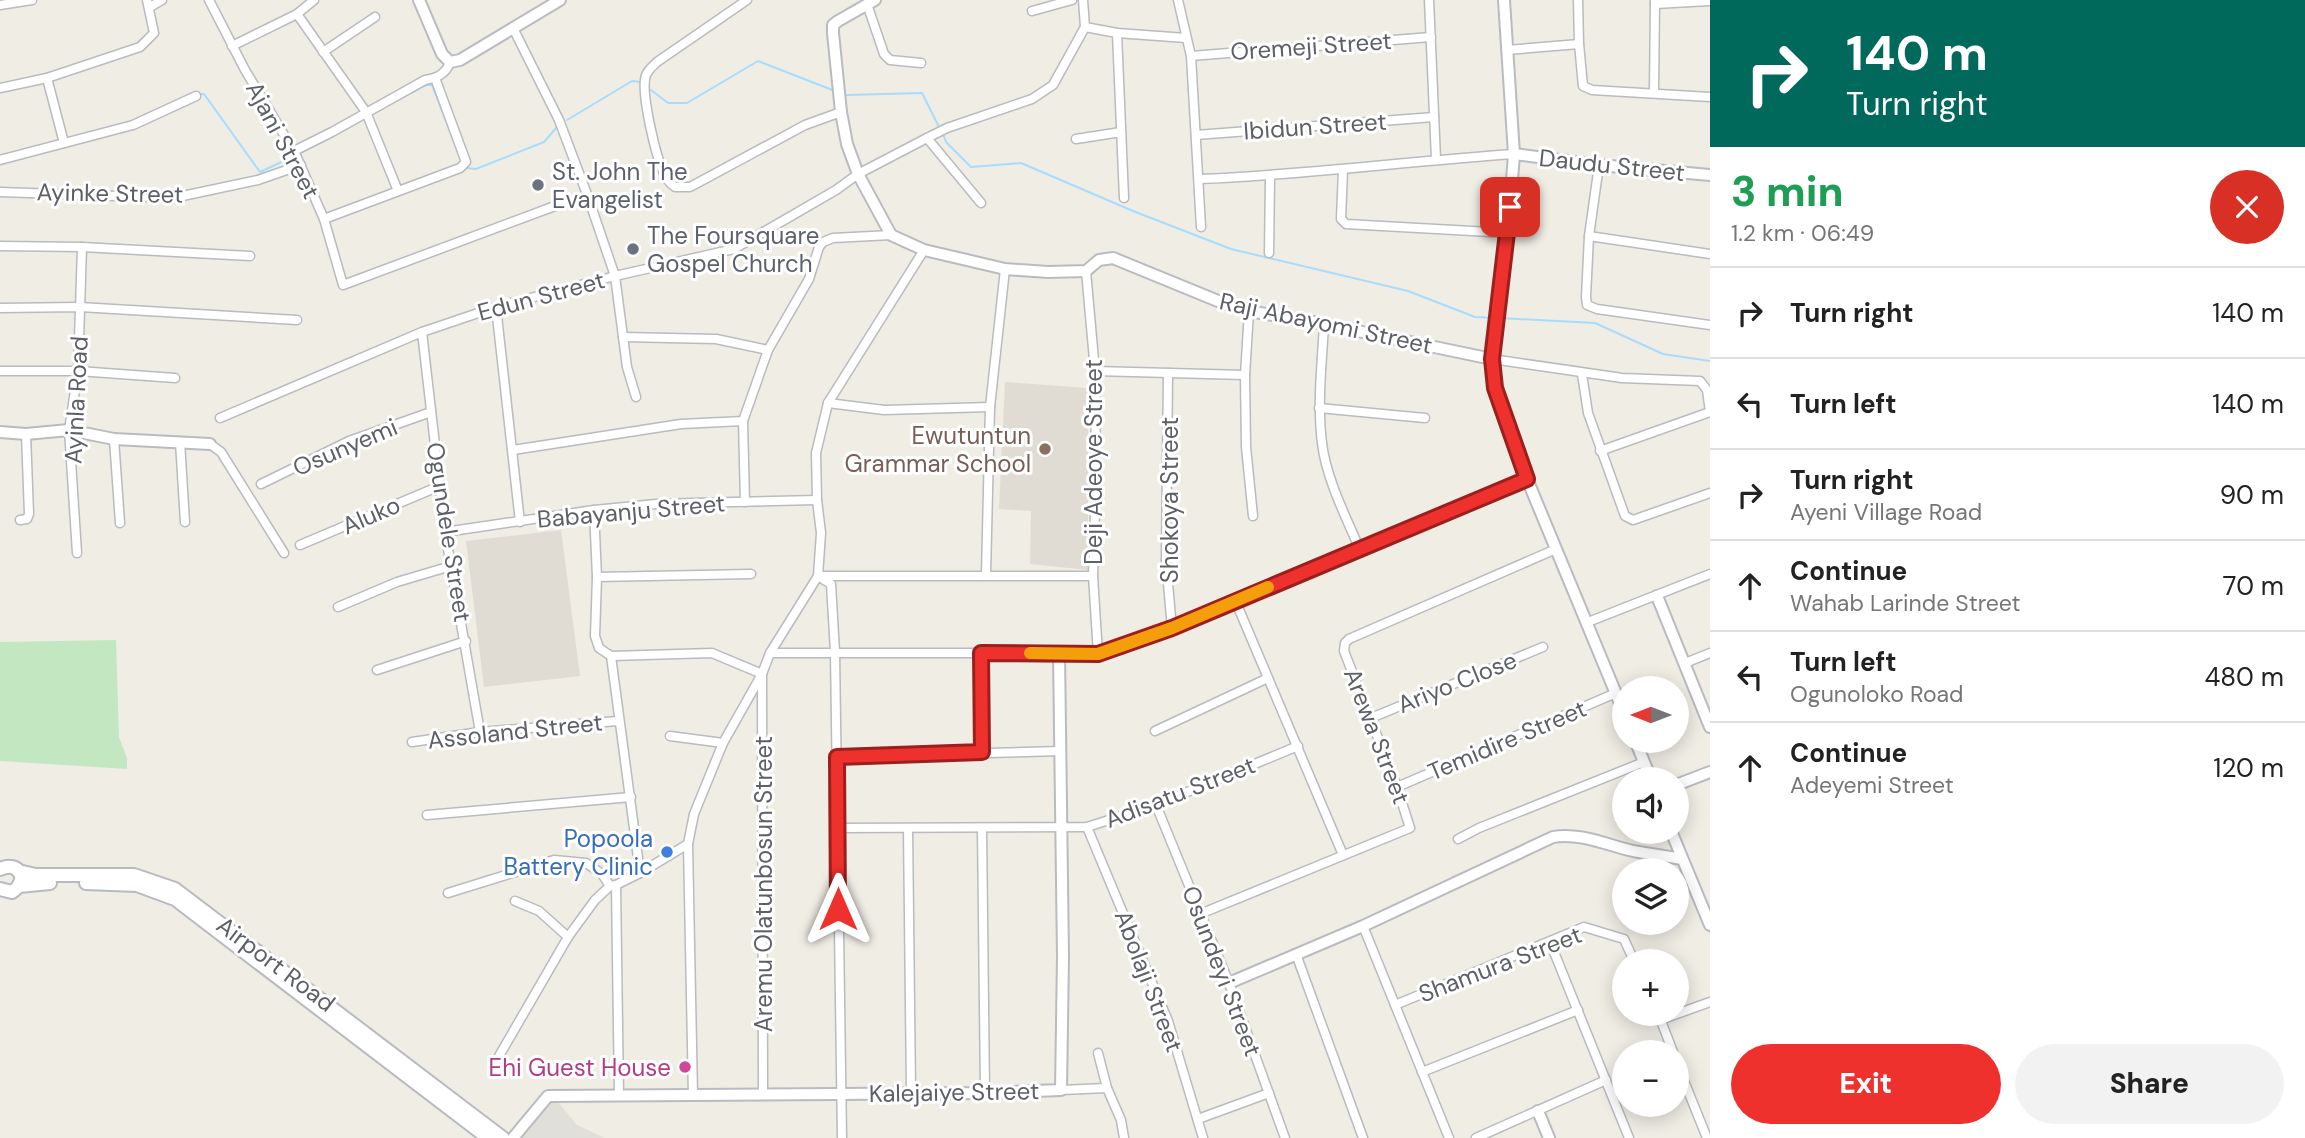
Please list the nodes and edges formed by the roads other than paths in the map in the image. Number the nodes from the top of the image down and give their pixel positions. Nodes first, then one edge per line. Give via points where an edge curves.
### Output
1 (32, 0) edge
2 (162, 0) edge
3 (209, 0) edge
4 (314, 0) edge
5 (419, 0) edge
6 (560, 0) edge
7 (747, 0) edge
8 (1072, 0) edge
9 (1083, 0) edge
10 (1178, 0) edge
11 (1429, 0) edge
12 (1504, 0) edge
13 (1578, 0) edge
14 (1710, 1) edge
15 (871, 2) edge
16 (1655, 2) edge
17 (149, 4) edge
18 (0, 5) edge
19 (1032, 11) dead end
20 (297, 15) junction
21 (375, 17) dead end
22 (1085, 27) junction
23 (513, 28) junction
24 (1117, 33) junction
25 (1431, 37) junction
26 (1186, 38) junction
27 (1579, 44) junction
28 (232, 46) junction
29 (1507, 50) junction
30 (323, 52) junction
31 (1191, 56) junction
32 (450, 62) junction
33 (921, 63) dead end
34 (47, 78) junction
35 (435, 78) junction
36 (0, 88) edge
37 (1654, 92) junction
38 (196, 96) dead end
39 (1710, 97) edge
40 (366, 112) junction
41 (841, 112) junction
42 (1434, 117) junction
43 (1121, 132) junction
44 (1196, 135) junction
45 (927, 138) junction
46 (1076, 139) dead end
47 (64, 143) junction
48 (1514, 154) junction
49 (297, 157) junction
50 (1437, 159) junction
51 (0, 160) edge
52 (1599, 165) junction
53 (1343, 170) junction
54 (858, 174) junction
55 (1710, 175) edge
56 (1270, 177) junction
57 (1199, 179) junction
58 (398, 191) junction
59 (0, 192) edge
60 (588, 197) junction
61 (1124, 198) dead end
62 (981, 203) dead end
63 (324, 219) junction
64 (1201, 228) dead end
65 (1508, 233) junction
66 (891, 235) junction
67 (1589, 236) junction
68 (0, 246) edge
69 (82, 247) junction
70 (924, 250) junction
71 (1269, 253) dead end
72 (1710, 254) edge
73 (250, 256) dead end
74 (1005, 269) junction
75 (1086, 271) junction
76 (615, 276) junction
77 (80, 307) junction
78 (496, 307) junction
79 (0, 308) edge
80 (1250, 312) junction
81 (1497, 314) joint
82 (297, 320) dead end
83 (1324, 324) junction
84 (1710, 326) edge
85 (1495, 327) joint
86 (422, 332) junction
87 (623, 337) junction
88 (768, 350) junction
89 (1492, 359) junction
90 (0, 371) edge
91 (78, 371) junction
92 (1095, 371) junction
93 (1168, 373) junction
94 (1582, 373) junction
95 (1245, 375) junction
96 (175, 378) dead end
97 (636, 397) dead end
98 (828, 403) junction
99 (990, 407) junction
100 (1319, 408) junction
101 (431, 412) junction
102 (1710, 412) edge
103 (220, 418) dead end
104 (1425, 418) dead end
105 (743, 421) junction
106 (69, 429) junction
107 (0, 432) edge
108 (26, 434) junction
109 (114, 439) junction
110 (180, 442) junction
111 (210, 443) joint
112 (513, 450) junction
113 (1600, 450) junction
114 (1527, 479) junction
115 (261, 484) dead end
116 (442, 485) junction
117 (1710, 493) edge
118 (817, 500) junction
119 (745, 502) junction
120 (594, 510) junction
121 (1253, 516) dead end
122 (20, 520) dead end
123 (185, 522) dead end
124 (520, 522) junction
125 (120, 523) dead end
126 (446, 532) junction
127 (300, 545) dead end
128 (1556, 549) junction
129 (1360, 550) junction
130 (77, 553) dead end
131 (285, 553) dead end
132 (451, 566) junction
133 (1710, 574) edge
134 (751, 575) dead end
135 (986, 575) junction
136 (818, 576) junction
137 (1093, 576) junction
138 (597, 577) junction
139 (1657, 596) junction
140 (1234, 600) junction
141 (338, 607) dead end
142 (1588, 622) junction
143 (1172, 628) junction
144 (466, 641) junction
145 (1543, 647) dead end
146 (835, 652) junction
147 (771, 653) junction
148 (981, 653) junction
149 (1059, 653) junction
150 (1710, 653) edge
151 (1098, 654) junction
152 (611, 656) junction
153 (1685, 663) junction
154 (377, 670) dead end
155 (762, 674) junction
156 (1268, 678) junction
157 (1612, 683) edge
158 (1612, 695) edge
159 (1371, 718) junction
160 (618, 722) junction
161 (1710, 727) edge
162 (1155, 731) dead end
163 (480, 732) junction
164 (670, 736) dead end
165 (412, 742) dead end
166 (723, 743) junction
167 (1298, 746) junction
168 (1061, 751) junction
169 (982, 752) junction
170 (1641, 753) edge
171 (837, 757) junction
172 (1644, 761) junction
173 (1646, 767) edge
174 (1710, 772) edge
175 (1689, 780) edge
176 (1397, 787) junction
177 (631, 797) junction
178 (1156, 805) junction
179 (427, 815) dead end
180 (1087, 827) junction
181 (838, 828) junction
182 (908, 828) junction
183 (982, 828) junction
184 (1059, 828) junction
185 (1460, 838) dead end
186 (688, 844) junction
187 (1343, 855) junction
188 (1676, 858) edge
189 (6, 868) edge
190 (640, 873) junction
191 (1689, 876) edge
192 (19, 886) junction
193 (613, 886) junction
194 (0, 890) edge
195 (448, 892) dead end
196 (514, 901) dead end
197 (1200, 914) junction
198 (1710, 925) edge
199 (1363, 926) junction
200 (568, 937) junction
201 (1550, 942) junction
202 (1629, 949) edge
203 (1296, 954) junction
204 (1229, 983) junction
205 (1710, 1002) edge
206 (1395, 1004) junction
207 (1689, 1008) edge
208 (1578, 1010) junction
209 (1098, 1053) dead end
210 (495, 1063) dead end
211 (1422, 1072) junction
212 (1606, 1080) junction
213 (1107, 1088) junction
214 (1061, 1090) junction
215 (911, 1093) junction
216 (985, 1093) junction
217 (1269, 1093) junction
218 (1689, 1093) edge
219 (764, 1094) junction
220 (841, 1094) junction
221 (619, 1096) junction
222 (693, 1096) junction
223 (1538, 1111) junction
224 (1198, 1119) junction
225 (488, 1138) edge
226 (503, 1138) edge
227 (513, 1138) edge
228 (842, 1138) edge
229 (1124, 1138) edge
230 (1203, 1138) edge
231 (1284, 1138) edge
232 (1363, 1138) edge
233 (1449, 1138) edge
234 (1476, 1138) edge
235 (1549, 1138) edge
236 (1629, 1138) edge
237 (1707, 1138) edge

1 - 18 street
2 - 17 street
3 - 28 street, Ajani Street
4 - 20 street
5 - 32 street via 442,54
6 - 23 street
7 - 41 street via 650,68 643,93 646,114 666,179 675,187 690,187 805,125
8 - 19 street
9 - 22 street
10 - 26 street
11 - 25 street
12 - 29 street
13 - 27 street
14 - 16 street
15 - 33 street via 884,54 895,61
15 - 41 street via 833,25
16 - 37 street
17 - 34 street via 154,33 140,47
20 - 28 street
20 - 30 street
21 - 30 street
22 - 24 street
22 - 45 street, Edun Street via 1053,85 1032,99
23 - 32 street
23 - 60 street via 559,120
24 - 26 street
24 - 43 street
25 - 31 street, Oremeji Street
25 - 42 street
26 - 31 street
27 - 29 street
27 - 37 street via 1581,80 1587,89
28 - 49 street, Ajani Street
29 - 48 street
30 - 40 street
31 - 44 street
32 - 35 street
34 - 36 street
34 - 47 street
35 - 40 street, Ayinke Street
35 - 58 street via 466,162 460,169
37 - 39 street
38 - 47 street via 133,125
40 - 49 street, Ayinke Street
40 - 58 street
41 - 54 street
42 - 44 street, Ibidun Street
42 - 50 street
43 - 46 street
43 - 61 street
44 - 57 street
45 - 54 street, Edun Street
45 - 62 street
47 - 51 street
48 - 50 street
48 - 52 street, Daudu Street
48 - 65 street
49 - 59 street, Ayinke Street via 258,180 173,198
49 - 63 street, Ajani Street
50 - 53 street
52 - 55 street, Daudu Street
52 - 67 street
53 - 56 street
53 - 65 street via 1341,219 1346,224
54 - 66 street
54 - 76 street, Edun Street via 734,250
56 - 57 street
56 - 71 street
57 - 64 street
58 - 63 street
60 - 63 street, Ajani Street via 343,285
60 - 76 street
65 - 81 street
66 - 70 street, Raji Abayomi Street
66 - 88 street via 823,242 809,279
67 - 72 street
67 - 84 street via 1586,302 1591,308
68 - 69 street
69 - 73 street
69 - 77 street, Ayinla Road
70 - 74 street, Raji Abayomi Street
70 - 98 street
74 - 75 street, Raji Abayomi Street
74 - 99 street
75 - 80 street, Raji Abayomi Street via 1099,260 1113,258
75 - 92 street, Deji Adeoye Street
76 - 78 street, Edun Street
76 - 87 street
77 - 79 street
77 - 82 street
77 - 91 street, Ayinla Road
78 - 86 street, Edun Street
78 - 112 street
80 - 83 street, Raji Abayomi Street
80 - 95 street
81 - 85 street
83 - 89 street, Raji Abayomi Street
83 - 100 street
85 - 89 street
86 - 101 street, Ogundele Street
86 - 103 street, Edun Street
87 - 88 street via 716,339
87 - 97 street
88 - 105 street
89 - 94 street
89 - 114 street via 1495,388
90 - 91 street
91 - 96 street
91 - 106 street, Ayinla Road
92 - 93 street
92 - 137 street, Deji Adeoye Street
93 - 95 street
93 - 143 street, Shokoya Street via 1166,562
94 - 102 street via 1700,381 1707,390
94 - 113 street
95 - 121 street
98 - 99 street via 884,410
98 - 118 street via 816,453
99 - 135 street
100 - 104 street
100 - 129 street via 1322,446
101 - 115 street, Osunyemi via 349,441
101 - 116 street, Ogundele Street
102 - 113 street
105 - 112 street via 681,424
105 - 119 street
106 - 108 street
106 - 109 street
106 - 130 street, Ayinla Road
107 - 108 street
108 - 122 street via 29,514
109 - 110 street
109 - 125 street
110 - 111 street
110 - 123 street
111 - 131 street via 221,452
112 - 124 street
113 - 117 street via 1629,520
114 - 128 street
114 - 129 street
116 - 126 street, Ogundele Street
116 - 127 street, Aluko
118 - 119 street, Babayanju Street
118 - 136 street via 821,534
119 - 120 street, Babayanju Street
120 - 124 street, Babayanju Street
120 - 138 street
124 - 126 street, Babayanju Street
126 - 132 street, Ogundele Street
128 - 142 street
128 - 159 street, Arewa Street via 1349,639 1344,651
129 - 140 street
132 - 141 street
132 - 144 street, Ogundele Street
133 - 139 street
134 - 138 street
135 - 136 street
135 - 137 street
136 - 146 street via 831,584
136 - 147 street
137 - 151 street, Deji Adeoye Street
138 - 152 street via 595,636 599,648
139 - 142 street
139 - 153 street
140 - 143 street
140 - 156 street
142 - 157 street
143 - 151 street
144 - 154 street
144 - 163 street, Ogundele Street
145 - 159 street, Ariyo Close
146 - 147 street
146 - 148 street
146 - 171 street
147 - 155 street
148 - 149 street
148 - 169 street
149 - 151 street
149 - 168 street, Kalejaiye Street
150 - 153 street
152 - 155 street via 712,653
152 - 160 street
153 - 161 street
155 - 166 street
155 - 219 street, Aremu Olatunbosun Street
156 - 162 street
156 - 167 street
158 - 176 street, Temidire Street
159 - 176 street, Arewa Street
160 - 163 street, Assoland Street
160 - 177 street
163 - 165 street, Assoland Street
164 - 166 street
166 - 186 street via 694,814
167 - 178 street, Adisatu Street
167 - 187 street
168 - 169 street
168 - 184 street, Kalejaiye Street
169 - 171 street
170 - 172 street
171 - 181 street
172 - 173 street
172 - 185 street
174 - 175 street
176 - 187 street, Arewa Street via 1410,828
177 - 179 street
177 - 190 street
178 - 180 street, Adisatu Street
178 - 197 street, Osundeyi Street
180 - 184 street, Adisatu Street
180 - 224 street, Abolaji Street via 1168,1021
181 - 182 street, Adisatu Street
181 - 220 street
182 - 183 street, Adisatu Street
182 - 215 street
183 - 184 street, Adisatu Street
183 - 216 street
184 - 214 street, Kalejaiye Street
186 - 190 street
186 - 222 street
187 - 197 street
188 - 199 street via 1581,837 1553,837
189 - 192 main road via 22,880
189 - 226 main road, Airport Road via 36,875 134,875 175,889
190 - 193 street
191 - 198 street
192 - 194 main road, Airport Road via 12,892
192 - 225 main road, Airport Road via 114,883 137,885 175,899
193 - 195 street via 586,863 554,860
193 - 200 street via 595,901
193 - 221 street
196 - 200 street via 539,911
197 - 204 street, Osundeyi Street
199 - 203 street
199 - 206 street
200 - 210 street
201 - 202 street, Shamura Street via 1584,927 1624,939
201 - 206 street, Shamura Street
201 - 208 street
203 - 204 street
203 - 232 street
204 - 217 street, Osundeyi Street
205 - 207 street
206 - 211 street
208 - 211 street
208 - 212 street
209 - 213 street
211 - 233 street
212 - 223 street
212 - 236 street
213 - 214 street
213 - 229 street
214 - 216 street, Kalejaiye Street
215 - 216 street, Kalejaiye Street
215 - 220 street, Kalejaiye Street
217 - 224 street
217 - 231 street, Osundeyi Street
218 - 237 street
219 - 220 street, Kalejaiye Street
219 - 222 street, Kalejaiye Street
220 - 228 street
221 - 222 street, Kalejaiye Street
221 - 227 street, Kalejaiye Street via 548,1096
223 - 234 street
223 - 235 street
224 - 230 street, Abolaji Street

